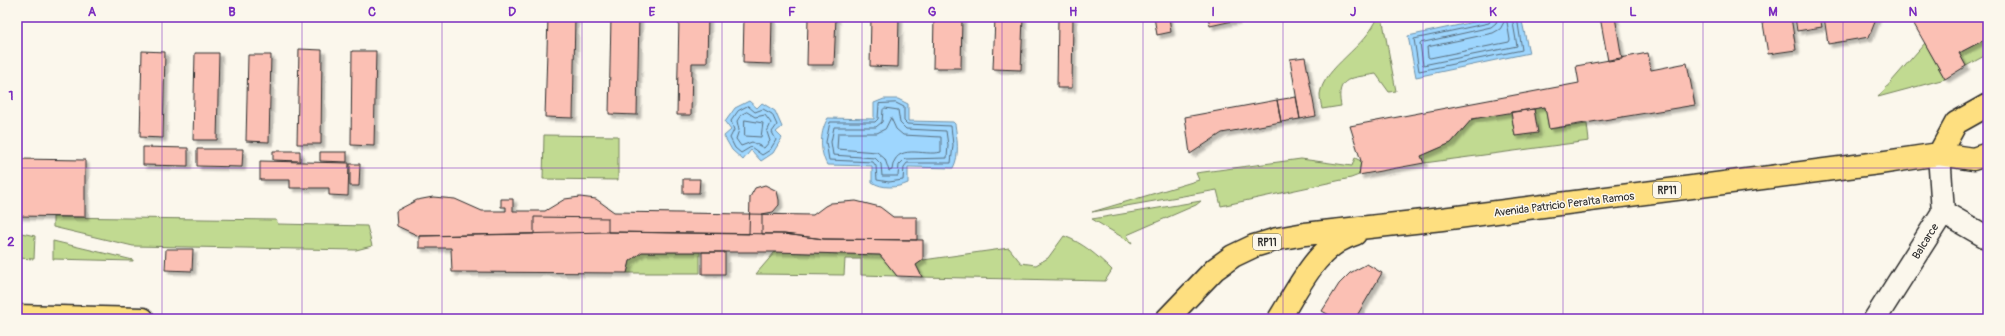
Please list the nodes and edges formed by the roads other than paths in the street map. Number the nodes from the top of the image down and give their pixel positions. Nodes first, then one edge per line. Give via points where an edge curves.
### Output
1 (1988, 105) edge
2 (1938, 154) junction
3 (1988, 154) edge
4 (1943, 212) junction
5 (1395, 225) junction
6 (1988, 238) edge
7 (17, 316) edge
8 (129, 319) edge
9 (143, 319) edge
10 (1167, 319) edge
11 (1279, 319) edge
12 (1875, 319) edge

1 - 2 main road via 1956,123
2 - 3 main road, Avenida Patricio Peralta Ramos / RP11 via 1973,159
2 - 4 street, Balcarce
2 - 5 main road, Avenida Patricio Peralta Ramos / RP11
4 - 6 street
4 - 12 street, Balcarce
5 - 10 main road, Avenida Patricio Peralta Ramos / RP11 via 1306,234 1254,246 1233,256 1215,269
5 - 11 main road, RP11 via 1354,234 1333,243 1318,258
7 - 8 main road
8 - 9 main road

